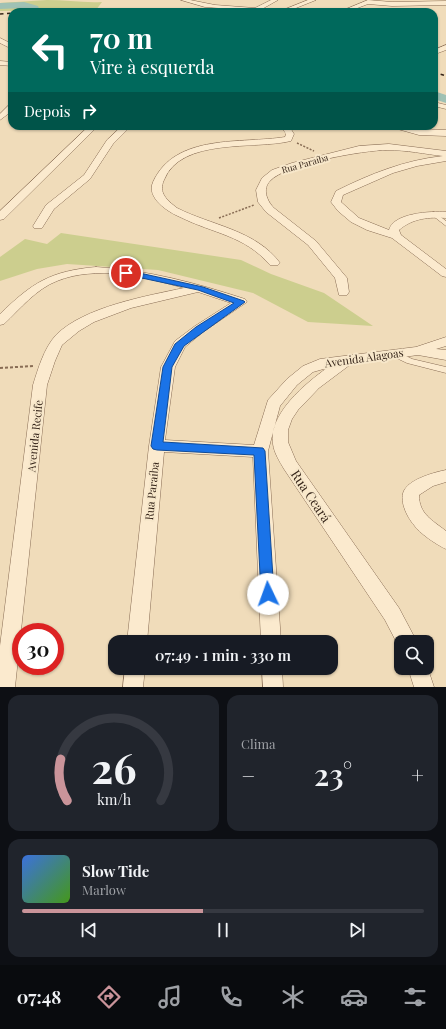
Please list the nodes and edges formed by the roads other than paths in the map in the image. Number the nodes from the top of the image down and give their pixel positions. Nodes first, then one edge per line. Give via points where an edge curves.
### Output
1 (184, 0) edge
2 (209, 0) edge
3 (276, 0) edge
4 (313, 0) edge
5 (373, 0) edge
6 (367, 2) junction
7 (431, 3) junction
8 (446, 3) edge
9 (197, 4) junction
10 (245, 8) edge
11 (259, 8) edge
12 (292, 8) edge
13 (352, 8) edge
14 (420, 8) edge
15 (8, 111) edge
16 (0, 118) edge
17 (90, 130) edge
18 (123, 130) edge
19 (288, 130) edge
20 (412, 130) edge
21 (446, 130) edge
22 (419, 132) junction
23 (446, 133) edge
24 (446, 154) edge
25 (446, 159) edge
26 (434, 214) junction
27 (446, 215) edge
28 (0, 217) edge
29 (446, 224) edge
30 (38, 226) dead end
31 (396, 236) junction
32 (274, 263) dead end
33 (446, 274) edge
34 (200, 288) junction
35 (343, 292) dead end
36 (0, 321) edge
37 (446, 341) edge
38 (417, 351) junction
39 (393, 352) junction
40 (446, 355) edge
41 (349, 359) junction
42 (446, 370) edge
43 (157, 446) junction
44 (260, 451) junction
45 (446, 476) edge
46 (446, 541) edge
47 (138, 635) edge
48 (271, 635) edge
49 (403, 635) edge
50 (134, 675) edge
51 (272, 675) edge
52 (420, 675) edge
53 (6, 687) edge
54 (133, 687) edge
55 (273, 687) edge
56 (424, 687) edge

1 - 9 street
2 - 9 street
3 - 11 street
4 - 12 street
5 - 6 street
6 - 7 street
6 - 13 street
7 - 8 street
7 - 14 street
9 - 10 street
15 - 16 street
17 - 28 street
18 - 30 street via 110,142 88,177 50,207
19 - 32 street via 290,134 288,139 206,147 188,153 172,163 156,187 166,206 252,243
20 - 22 street
21 - 22 lane
22 - 23 street
24 - 35 street, Rua Paraíba via 396,148 359,149 275,172 265,180 261,190 263,202 312,243 342,278
25 - 31 street via 415,162 339,193 336,202 348,214 369,227
26 - 27 street
26 - 29 lane
26 - 31 street via 422,215 400,223 394,229
31 - 33 street
34 - 36 street via 126,273 77,273 53,279 31,292
34 - 43 street, Rua Paraíba via 241,302 180,344 168,367
34 - 53 street, Avenida Recife via 104,313 82,323 60,339 45,366 40,385
37 - 38 street, Avenida Alagoas
38 - 39 street, Avenida Alagoas
38 - 40 street
39 - 41 street, Avenida Alagoas
39 - 42 lane via 410,361
41 - 44 street, Avenida Alagoas via 320,364 308,369 292,382 273,404
41 - 49 street, Rua Ceará via 315,384 296,403 281,428 280,443 290,465 392,614
43 - 44 street
43 - 47 street, Rua Paraíba
44 - 48 street, Avenida Alagoas
45 - 46 street via 435,478 411,492 411,505 420,521
50 - 54 street
51 - 55 street
52 - 56 street

